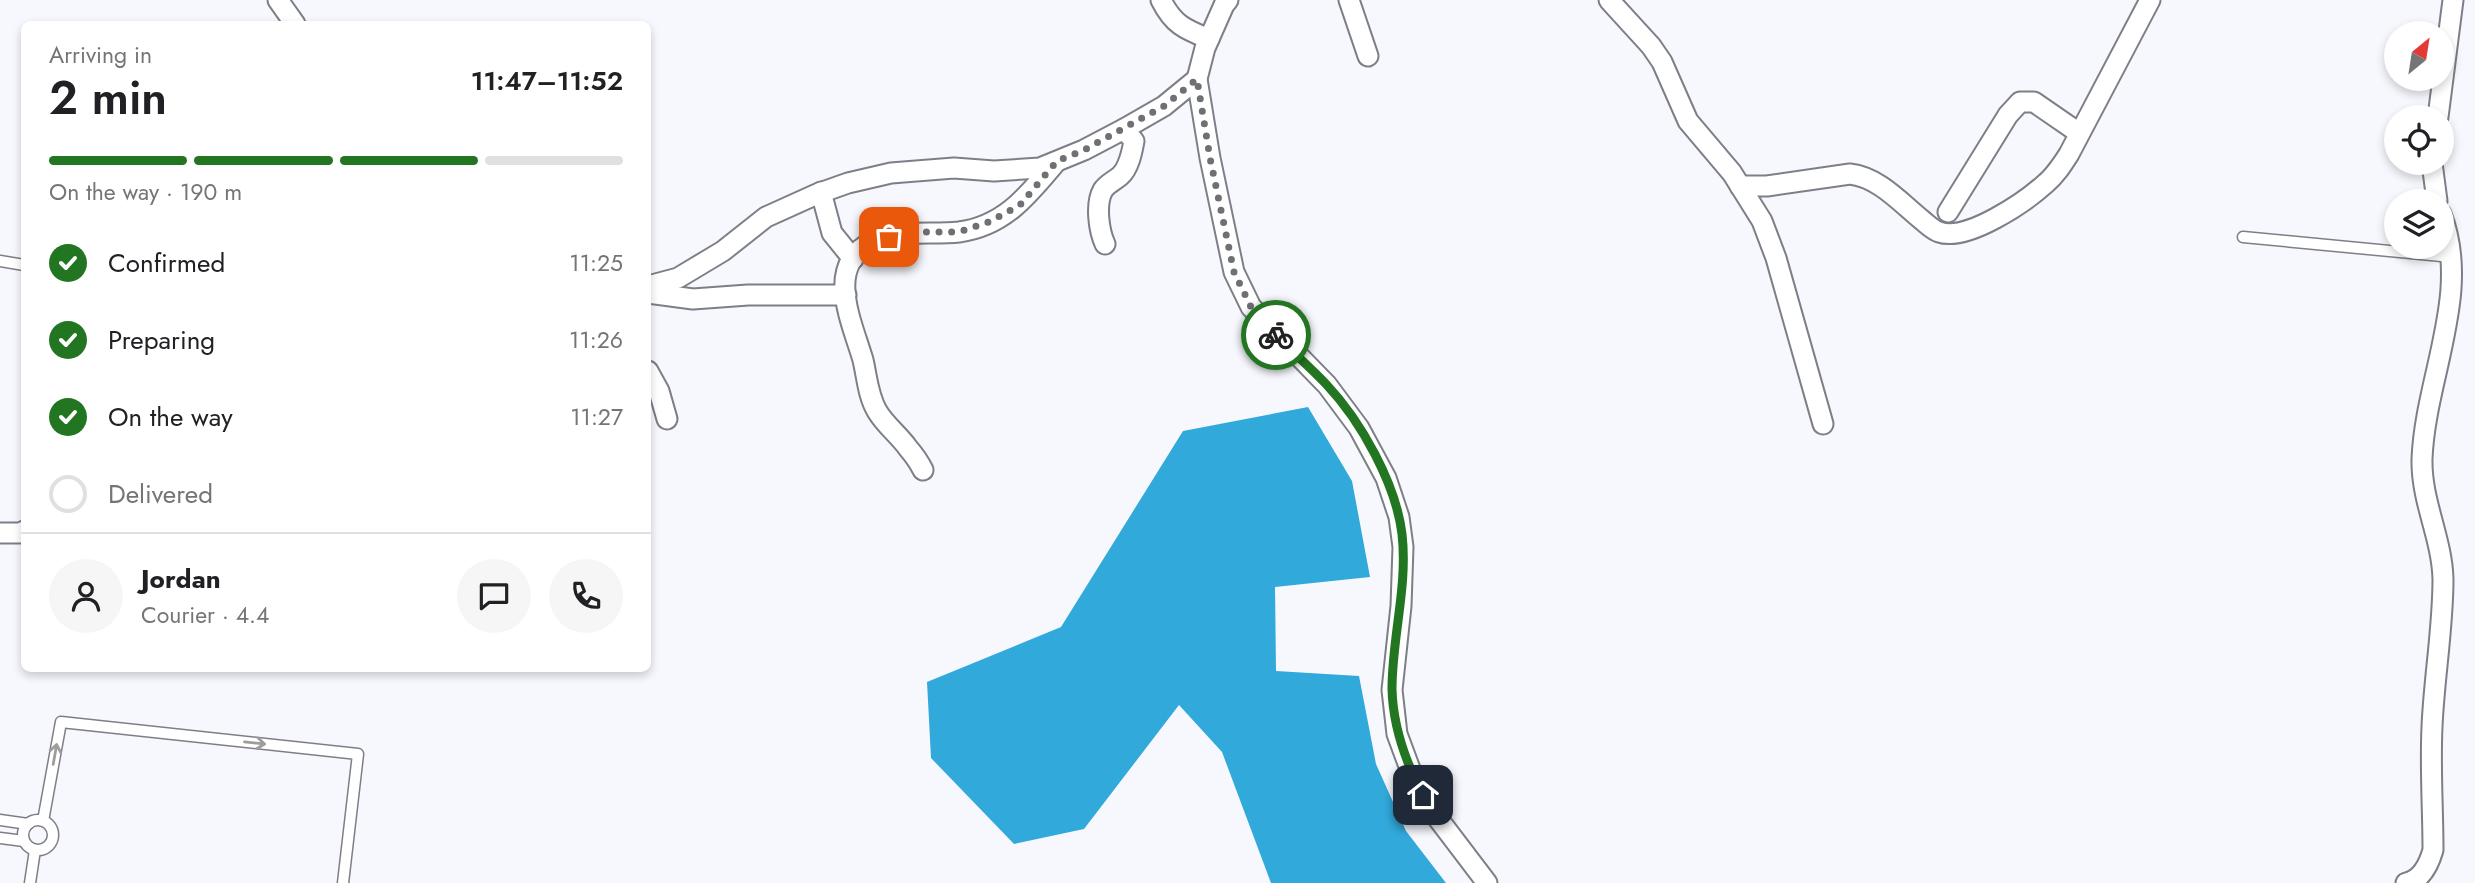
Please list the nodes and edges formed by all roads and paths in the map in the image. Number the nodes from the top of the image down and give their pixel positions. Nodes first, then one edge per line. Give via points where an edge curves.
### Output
1 (278, 0) edge
2 (1161, 0) edge
3 (1228, 0) edge
4 (1349, 0) edge
5 (1609, 0) edge
6 (2150, 0) edge
7 (2454, 0) edge
8 (293, 21) edge
9 (1209, 39) junction
10 (1368, 56) dead end
11 (1197, 79) junction
12 (2440, 105) edge
13 (1124, 130) junction
14 (2079, 133) junction
15 (1057, 161) junction
16 (1740, 187) junction
17 (821, 192) junction
18 (1948, 212) dead end
19 (2243, 237) dead end
20 (1105, 244) dead end
21 (2384, 250) edge
22 (853, 259) junction
23 (2453, 259) edge
24 (0, 261) edge
25 (21, 264) edge
26 (651, 285) edge
27 (651, 293) edge
28 (846, 295) junction
29 (651, 376) edge
30 (667, 419) dead end
31 (1823, 424) dead end
32 (923, 470) dead end
33 (0, 533) edge
34 (21, 533) edge
35 (0, 820) edge
36 (43, 821) junction
37 (28, 824) junction
38 (0, 838) edge
39 (24, 841) junction
40 (35, 850) junction
41 (30, 883) edge
42 (343, 883) edge
43 (1487, 883) edge
44 (2406, 883) edge

1 - 8 street
2 - 9 street via 1169,16 1185,30
3 - 9 street
4 - 10 street
5 - 16 street via 1651,46 1688,121
6 - 14 street
7 - 12 street
9 - 11 street
11 - 13 street
11 - 43 street via 1234,272 1242,290 1260,318 1327,385 1359,428 1387,478 1403,547 1392,690 1397,734 1430,808
13 - 15 street
13 - 20 street via 1134,141 1122,175 1103,191 1100,223
14 - 16 street via 2046,184 1965,232 1940,232 1863,175
14 - 18 street via 2034,102 2020,102
15 - 17 street via 1008,171 954,168 891,173
15 - 22 street via 1020,205 989,222 959,232 889,237 863,248
16 - 31 street via 1762,221 1776,258
17 - 22 street via 832,233
17 - 26 street via 766,217 678,278
19 - 21 lane
22 - 28 street via 844,286
23 - 44 street via 2422,464 2443,577 2432,728 2433,850 2423,872
24 - 25 lane
27 - 28 street via 693,299
28 - 32 street via 873,402
29 - 30 street
33 - 34 street
35 - 37 lane
36 - 37 lane
36 - 40 lane via 53,832 52,842
36 -> 42 lane via 61,722 358,754
37 - 39 lane
38 - 39 lane
39 - 40 lane
40 - 41 lane

